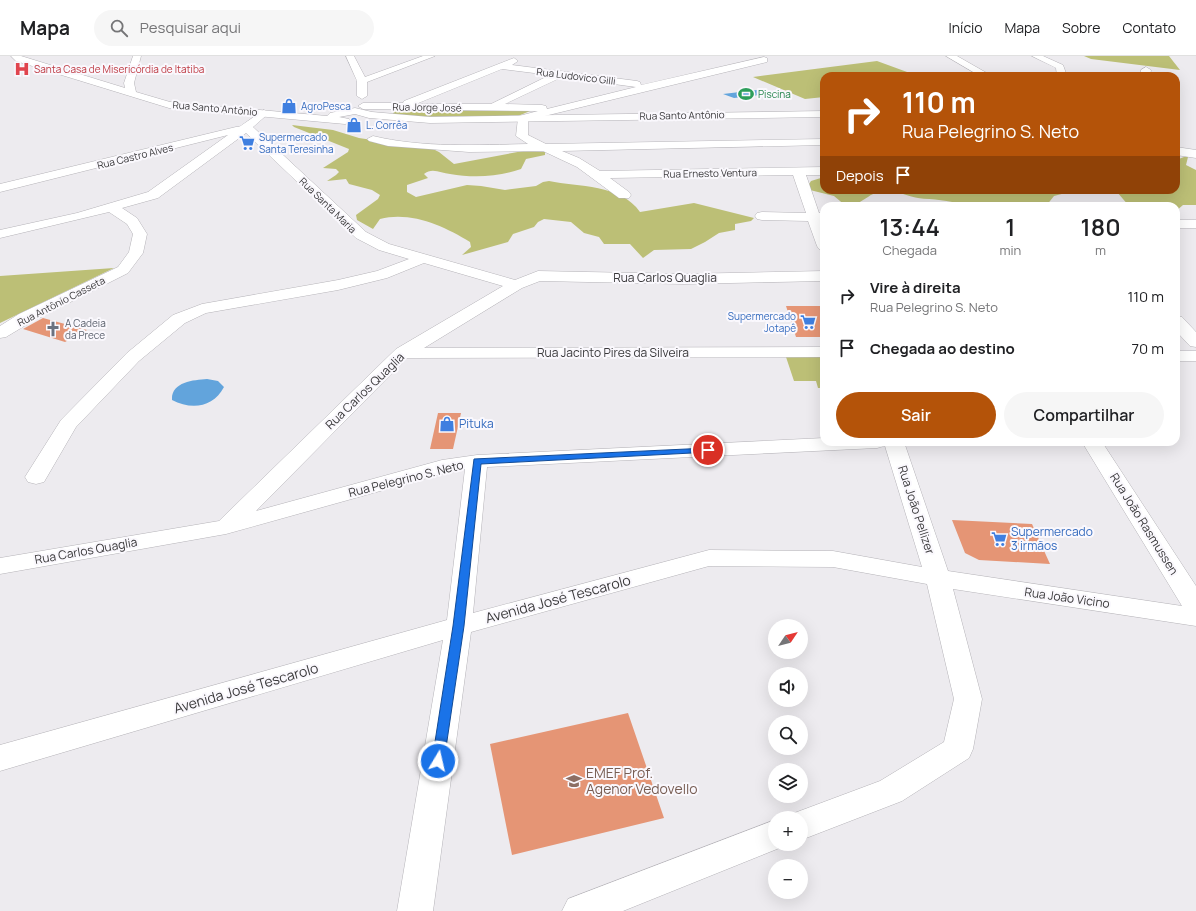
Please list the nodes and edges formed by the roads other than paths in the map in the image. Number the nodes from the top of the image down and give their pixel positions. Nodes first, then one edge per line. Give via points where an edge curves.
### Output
1 (16, 56) edge
2 (137, 56) edge
3 (350, 56) edge
4 (431, 56) edge
5 (526, 56) edge
6 (950, 56) edge
7 (1036, 56) edge
8 (764, 60) dead end
9 (501, 66) junction
10 (356, 70) junction
11 (394, 70) junction
12 (980, 72) edge
13 (1061, 72) edge
14 (560, 74) junction
15 (122, 77) junction
16 (83, 80) junction
17 (362, 82) junction
18 (650, 86) junction
19 (131, 92) junction
20 (399, 107) junction
21 (491, 108) junction
22 (561, 108) junction
23 (365, 110) junction
24 (264, 113) junction
25 (340, 114) junction
26 (820, 114) edge
27 (522, 120) junction
28 (354, 121) junction
29 (247, 128) junction
30 (373, 139) dead end
31 (820, 142) edge
32 (548, 148) junction
33 (1180, 152) edge
34 (1196, 154) edge
35 (820, 171) edge
36 (798, 172) junction
37 (596, 175) junction
38 (0, 188) edge
39 (624, 195) dead end
40 (112, 208) junction
41 (762, 216) dead end
42 (819, 217) edge
43 (1180, 224) edge
44 (1196, 224) edge
45 (0, 234) edge
46 (424, 258) junction
47 (820, 276) edge
48 (516, 285) junction
49 (1180, 325) edge
50 (0, 333) edge
51 (1196, 342) edge
52 (820, 352) edge
53 (402, 353) junction
54 (1180, 356) edge
55 (1196, 356) edge
56 (820, 445) edge
57 (895, 446) edge
58 (1095, 446) edge
59 (477, 461) junction
60 (36, 477) dead end
61 (226, 527) junction
62 (0, 566) edge
63 (938, 578) junction
64 (1196, 607) edge
65 (1196, 617) edge
66 (459, 626) junction
67 (0, 758) edge
68 (808, 822) edge
69 (768, 838) edge
70 (415, 911) edge
71 (580, 911) edge

1 - 16 street, Rua Santo Antônio
2 - 15 street
3 - 10 street
4 - 11 street
5 - 9 street
6 - 12 street
7 - 13 street via 1060,67
8 - 18 street, Rua Jorge José
9 - 14 street, Rua Ludovico Gilli
9 - 20 street
10 - 11 street
10 - 17 street
11 - 17 street
14 - 18 street, Rua Ludovico Gilli
14 - 21 street, Rua Jorge José
15 - 16 street
15 - 19 street via 129,83
16 - 19 street, Rua Santo Antônio
17 - 23 street
18 - 22 street, Rua Jorge José
19 - 24 street, Rua Santo Antônio via 169,104
20 - 21 street, Rua Jorge José
20 - 23 street, Rua Jorge José
21 - 22 street, Rua Jorge José
22 - 27 street, Rua Jorge José
23 - 25 street, Rua Santo Antônio
23 - 27 street, Rua Santo Antônio via 430,120
23 - 28 street, Rua Santo Antônio
24 - 25 street, Rua Santo Antônio
24 - 29 street, Rua Castro Alves
25 - 28 street, Rua Santo Antônio
26 - 27 street, Rua Santo Antônio
27 - 28 street, Rua Santo Antônio via 462,128
27 - 32 street via 522,136 532,143
29 - 38 street, Rua Castro Alves
29 - 40 street via 153,195
29 - 46 street, Rua Santa Maria via 360,235 384,247
30 - 32 street via 469,149
31 - 32 street
32 - 37 street via 577,162
33 - 34 street
35 - 36 street, Rua Ernesto Ventura
36 - 37 street, Rua Ernesto Ventura
36 - 42 street
37 - 39 street
40 - 45 street via 35,228
40 - 50 street, Rua Antônio Casseta via 132,221 140,234 136,253 122,270
41 - 42 street
43 - 44 street
46 - 48 street, Rua Santa Maria
46 - 60 street via 382,275 202,309 179,319 133,357 68,424
47 - 48 street, Rua Carlos Quaglia via 684,279 538,276
48 - 53 street, Rua Carlos Quaglia
49 - 51 street
52 - 53 street, Rua Jacinto Pires da Silveira
53 - 61 street, Rua Carlos Quaglia
54 - 55 street
56 - 59 street, Rua Pelegrino S. Neto
57 - 63 street, Rua João Pellizer
58 - 64 street, Rua João Rasmussen
59 - 61 street, Rua Pelegrino S. Neto via 450,465
59 - 66 street
61 - 62 street, Rua Carlos Quaglia
63 - 65 street, Rua João Vicino
63 - 66 street, Avenida José Tescarolo via 833,559 708,558
63 - 68 street, Rua João Pellizer via 968,699 958,749 891,790
66 - 67 street, Avenida José Tescarolo
66 - 70 street
69 - 71 street

